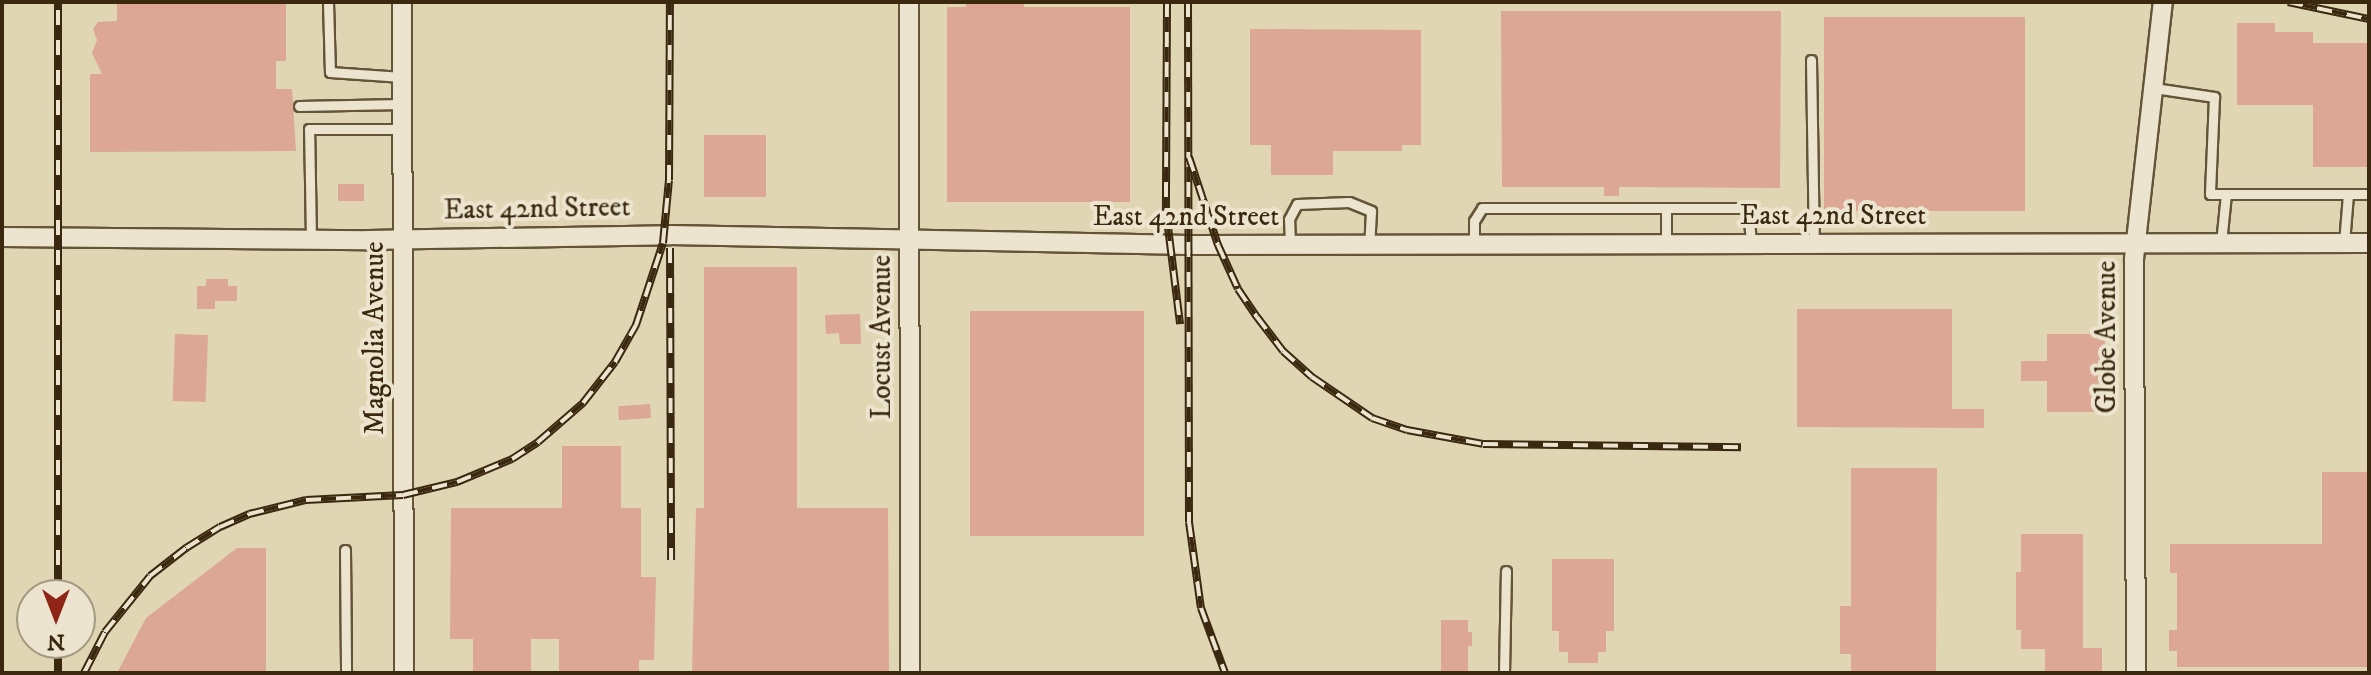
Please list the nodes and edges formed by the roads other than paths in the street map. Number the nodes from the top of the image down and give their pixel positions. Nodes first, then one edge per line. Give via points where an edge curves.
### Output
1 (328, 2) edge
2 (402, 2) edge
3 (909, 2) edge
4 (2163, 2) edge
5 (1811, 60) dead end
6 (402, 77) junction
7 (2154, 88) junction
8 (402, 104) junction
9 (299, 106) dead end
10 (402, 129) junction
11 (2226, 194) junction
12 (2348, 194) junction
13 (2369, 194) edge
14 (1666, 208) junction
15 (2, 237) edge
16 (311, 239) junction
17 (403, 239) junction
18 (910, 242) junction
19 (2135, 243) junction
20 (2221, 243) junction
21 (2344, 243) junction
22 (2369, 243) edge
23 (1666, 244) junction
24 (1751, 244) junction
25 (1814, 244) junction
26 (1291, 245) junction
27 (1369, 245) junction
28 (1474, 245) junction
29 (345, 550) dead end
30 (1506, 571) dead end
31 (346, 673) edge
32 (404, 673) edge
33 (910, 673) edge
34 (1504, 673) edge
35 (2136, 673) edge

1 - 6 lane via 330,72
2 - 6 street, Magnolia Avenue
3 - 18 street, Locust Avenue
4 - 7 street, Globe Avenue
5 - 25 lane
6 - 8 street, Magnolia Avenue
7 - 11 lane via 2214,97 2210,194
7 - 19 street, Globe Avenue
8 - 9 lane
8 - 10 street, Magnolia Avenue
10 - 16 lane via 309,129
10 - 17 street, Magnolia Avenue
11 - 12 lane
11 - 20 lane
12 - 13 lane
12 - 21 lane
14 - 23 lane
14 - 24 lane via 1748,208
14 - 28 lane via 1482,208 1474,221
15 - 16 street, East 42nd Street
16 - 17 street, East 42nd Street
17 - 18 street, East 42nd Street via 670,235
17 - 32 street, Magnolia Avenue
18 - 26 street, East 42nd Street
18 - 33 street, Locust Avenue
19 - 20 street, East 42nd Street
19 - 25 street, East 42nd Street
19 - 35 street, Globe Avenue
20 - 21 street, East 42nd Street
21 - 22 street, East 42nd Street
23 - 24 street, East 42nd Street
23 - 28 street, East 42nd Street
24 - 25 street, East 42nd Street
26 - 27 street, East 42nd Street
26 - 27 lane via 1289,219 1297,204 1349,202 1371,211
27 - 28 street, East 42nd Street
29 - 31 lane
30 - 34 lane

